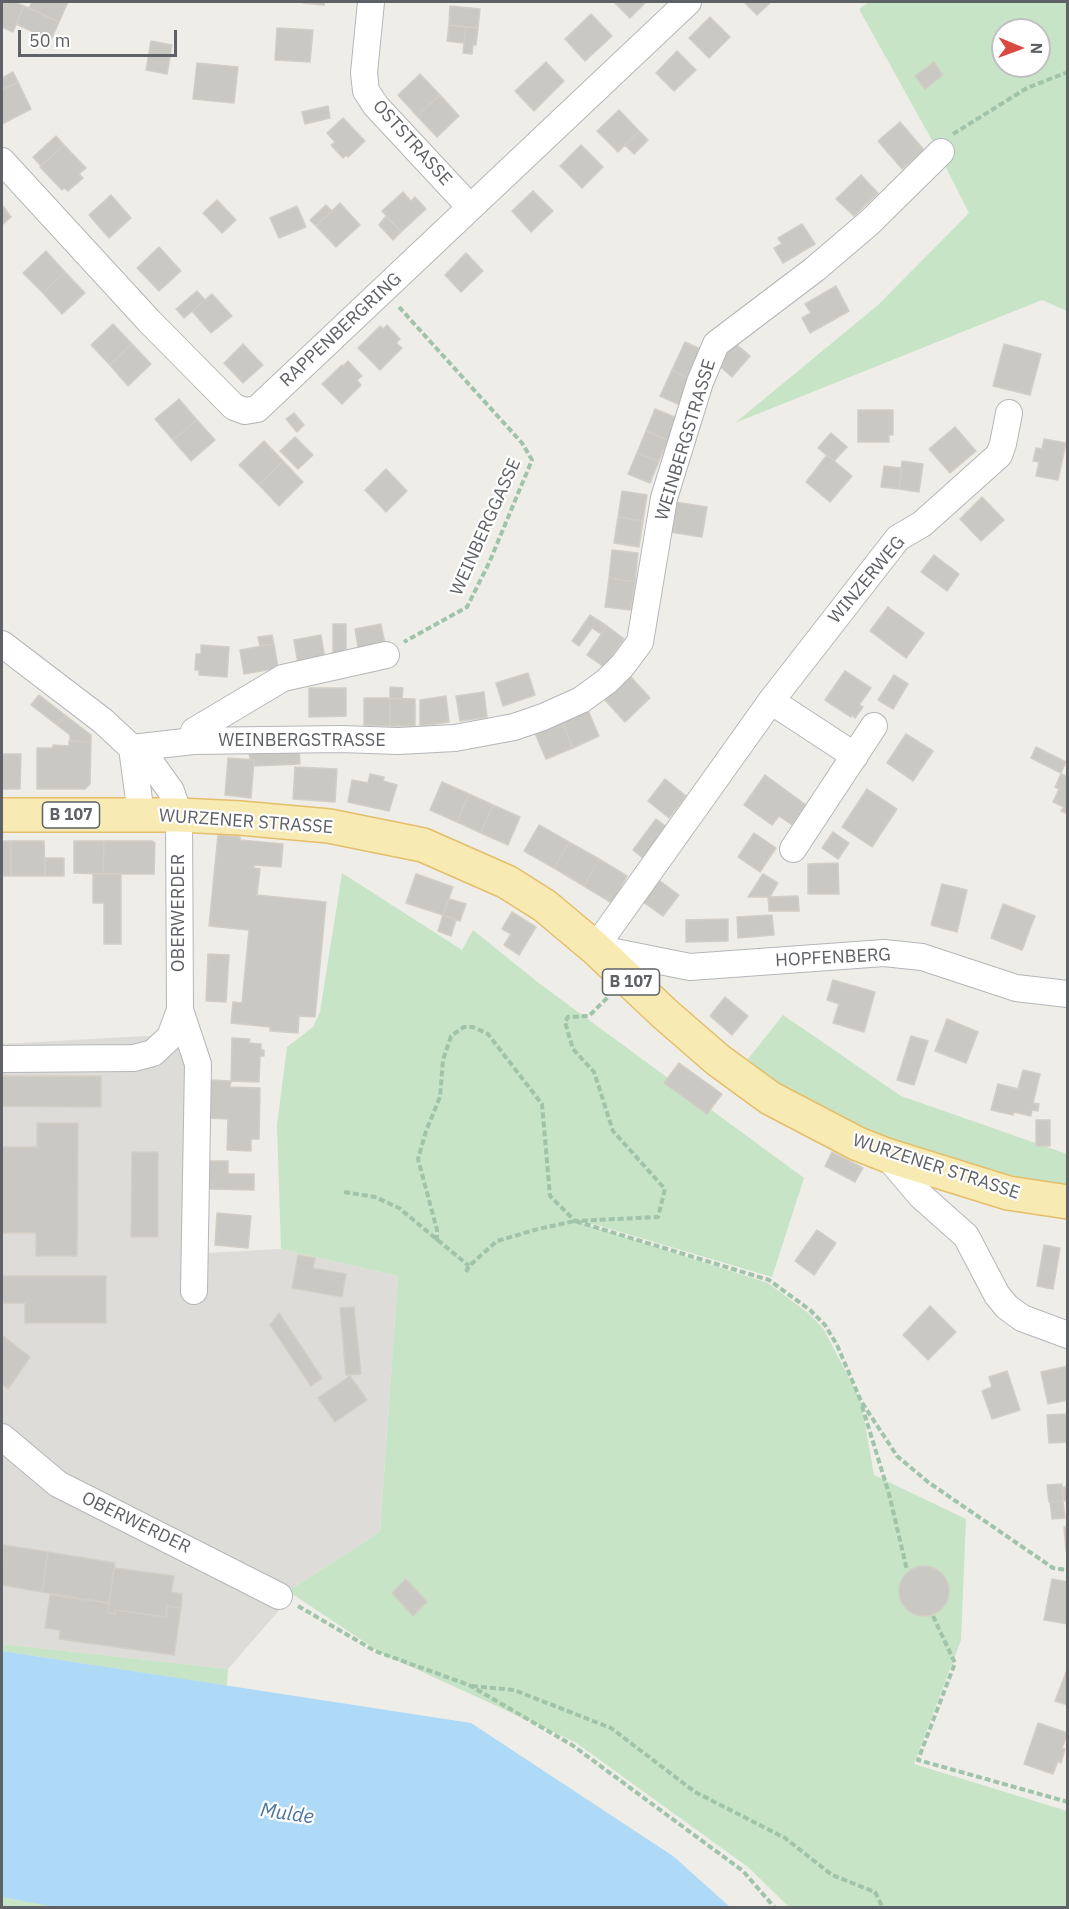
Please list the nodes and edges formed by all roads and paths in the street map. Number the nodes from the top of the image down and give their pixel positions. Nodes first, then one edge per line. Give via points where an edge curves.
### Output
1 (371, 2) edge
2 (688, 2) edge
3 (1068, 72) edge
4 (941, 152) joint
5 (2, 161) edge
6 (471, 207) junction
7 (384, 291) junction
8 (1009, 413) dead end
9 (2, 644) edge
10 (391, 650) joint
11 (771, 701) junction
12 (874, 726) dead end
13 (193, 741) junction
14 (132, 748) junction
15 (855, 756) junction
16 (2, 815) edge
17 (141, 815) junction
18 (179, 815) junction
19 (793, 849) dead end
20 (595, 948) junction
21 (1068, 994) edge
22 (180, 1010) junction
23 (590, 1016) dead end
24 (2, 1059) edge
25 (886, 1155) junction
26 (344, 1192) dead end
27 (1068, 1202) edge
28 (575, 1221) junction
29 (437, 1241) junction
30 (469, 1266) junction
31 (466, 1272) dead end
32 (194, 1291) dead end
33 (1068, 1335) edge
34 (861, 1401) junction
35 (2, 1437) edge
36 (907, 1570) dead end
37 (1068, 1570) edge
38 (279, 1596) joint
39 (933, 1616) dead end
40 (469, 1685) junction
41 (1068, 1802) edge
42 (775, 1908) edge
43 (883, 1908) edge

1 - 6 street, OSTSTRASSE via 366,91
2 - 6 street, RAPPENBERGRING
3 - 4 path via 1027,88 940,142
4 - 13 street, WEINBERGSTRASSE via 815,269 716,344 699,382 664,498 640,642 607,681 580,700 543,717 514,727 454,738
5 - 7 street, RAPPENBERGRING via 150,322 234,407 245,411 257,409
6 - 7 street, RAPPENBERGRING
7 - 10 path, WEINBERGGASSE via 522,443 532,460 467,607
8 - 11 street, WINZERWEG via 999,455 922,524 898,538
9 - 14 street
10 - 13 street, WEINBERGSTRASSE via 283,678 194,731
11 - 15 street
11 - 20 street, WINZERWEG
12 - 15 street
13 - 14 street, WEINBERGSTRASSE
14 - 17 street
14 - 18 street via 151,763 171,791
15 - 19 street
16 - 17 main road, WURZENER STRASSE / B 107
17 - 18 main road, WURZENER STRASSE / B 107
18 - 20 main road, WURZENER STRASSE / B 107 via 329,826 423,845 507,882 545,906
18 - 22 street, OBERWERDER
20 - 21 street, HOPFENBERG via 690,966 893,954 922,957 1016,988
20 - 25 main road, WURZENER STRASSE / B 107 via 682,1030 770,1098
22 - 24 street, OBERWERDER via 170,1037 153,1053 134,1058
22 - 32 street, OBERWERDER via 198,1064
23 - 28 path via 568,1017 573,1049 594,1072 613,1131 665,1189 658,1217
25 - 27 main road, WURZENER STRASSE / B 107 via 1008,1193
25 - 33 street via 921,1196 966,1236 1007,1307 1022,1318
26 - 29 path via 375,1197 399,1208
28 - 29 path via 550,1196 542,1104 488,1034 464,1027 451,1036 443,1060 440,1096 418,1159 438,1230
28 - 30 path via 497,1241
28 - 34 path via 769,1280 825,1325
29 - 30 path
30 - 31 path
34 - 36 path
34 - 37 path via 897,1456 928,1482 1053,1568
35 - 38 street, OBERWERDER via 58,1484
38 - 40 path via 375,1651
39 - 41 path via 955,1663 918,1760
40 - 42 path via 572,1745 743,1871
40 - 43 path via 514,1690 611,1728 695,1792 785,1838 832,1875 875,1892

